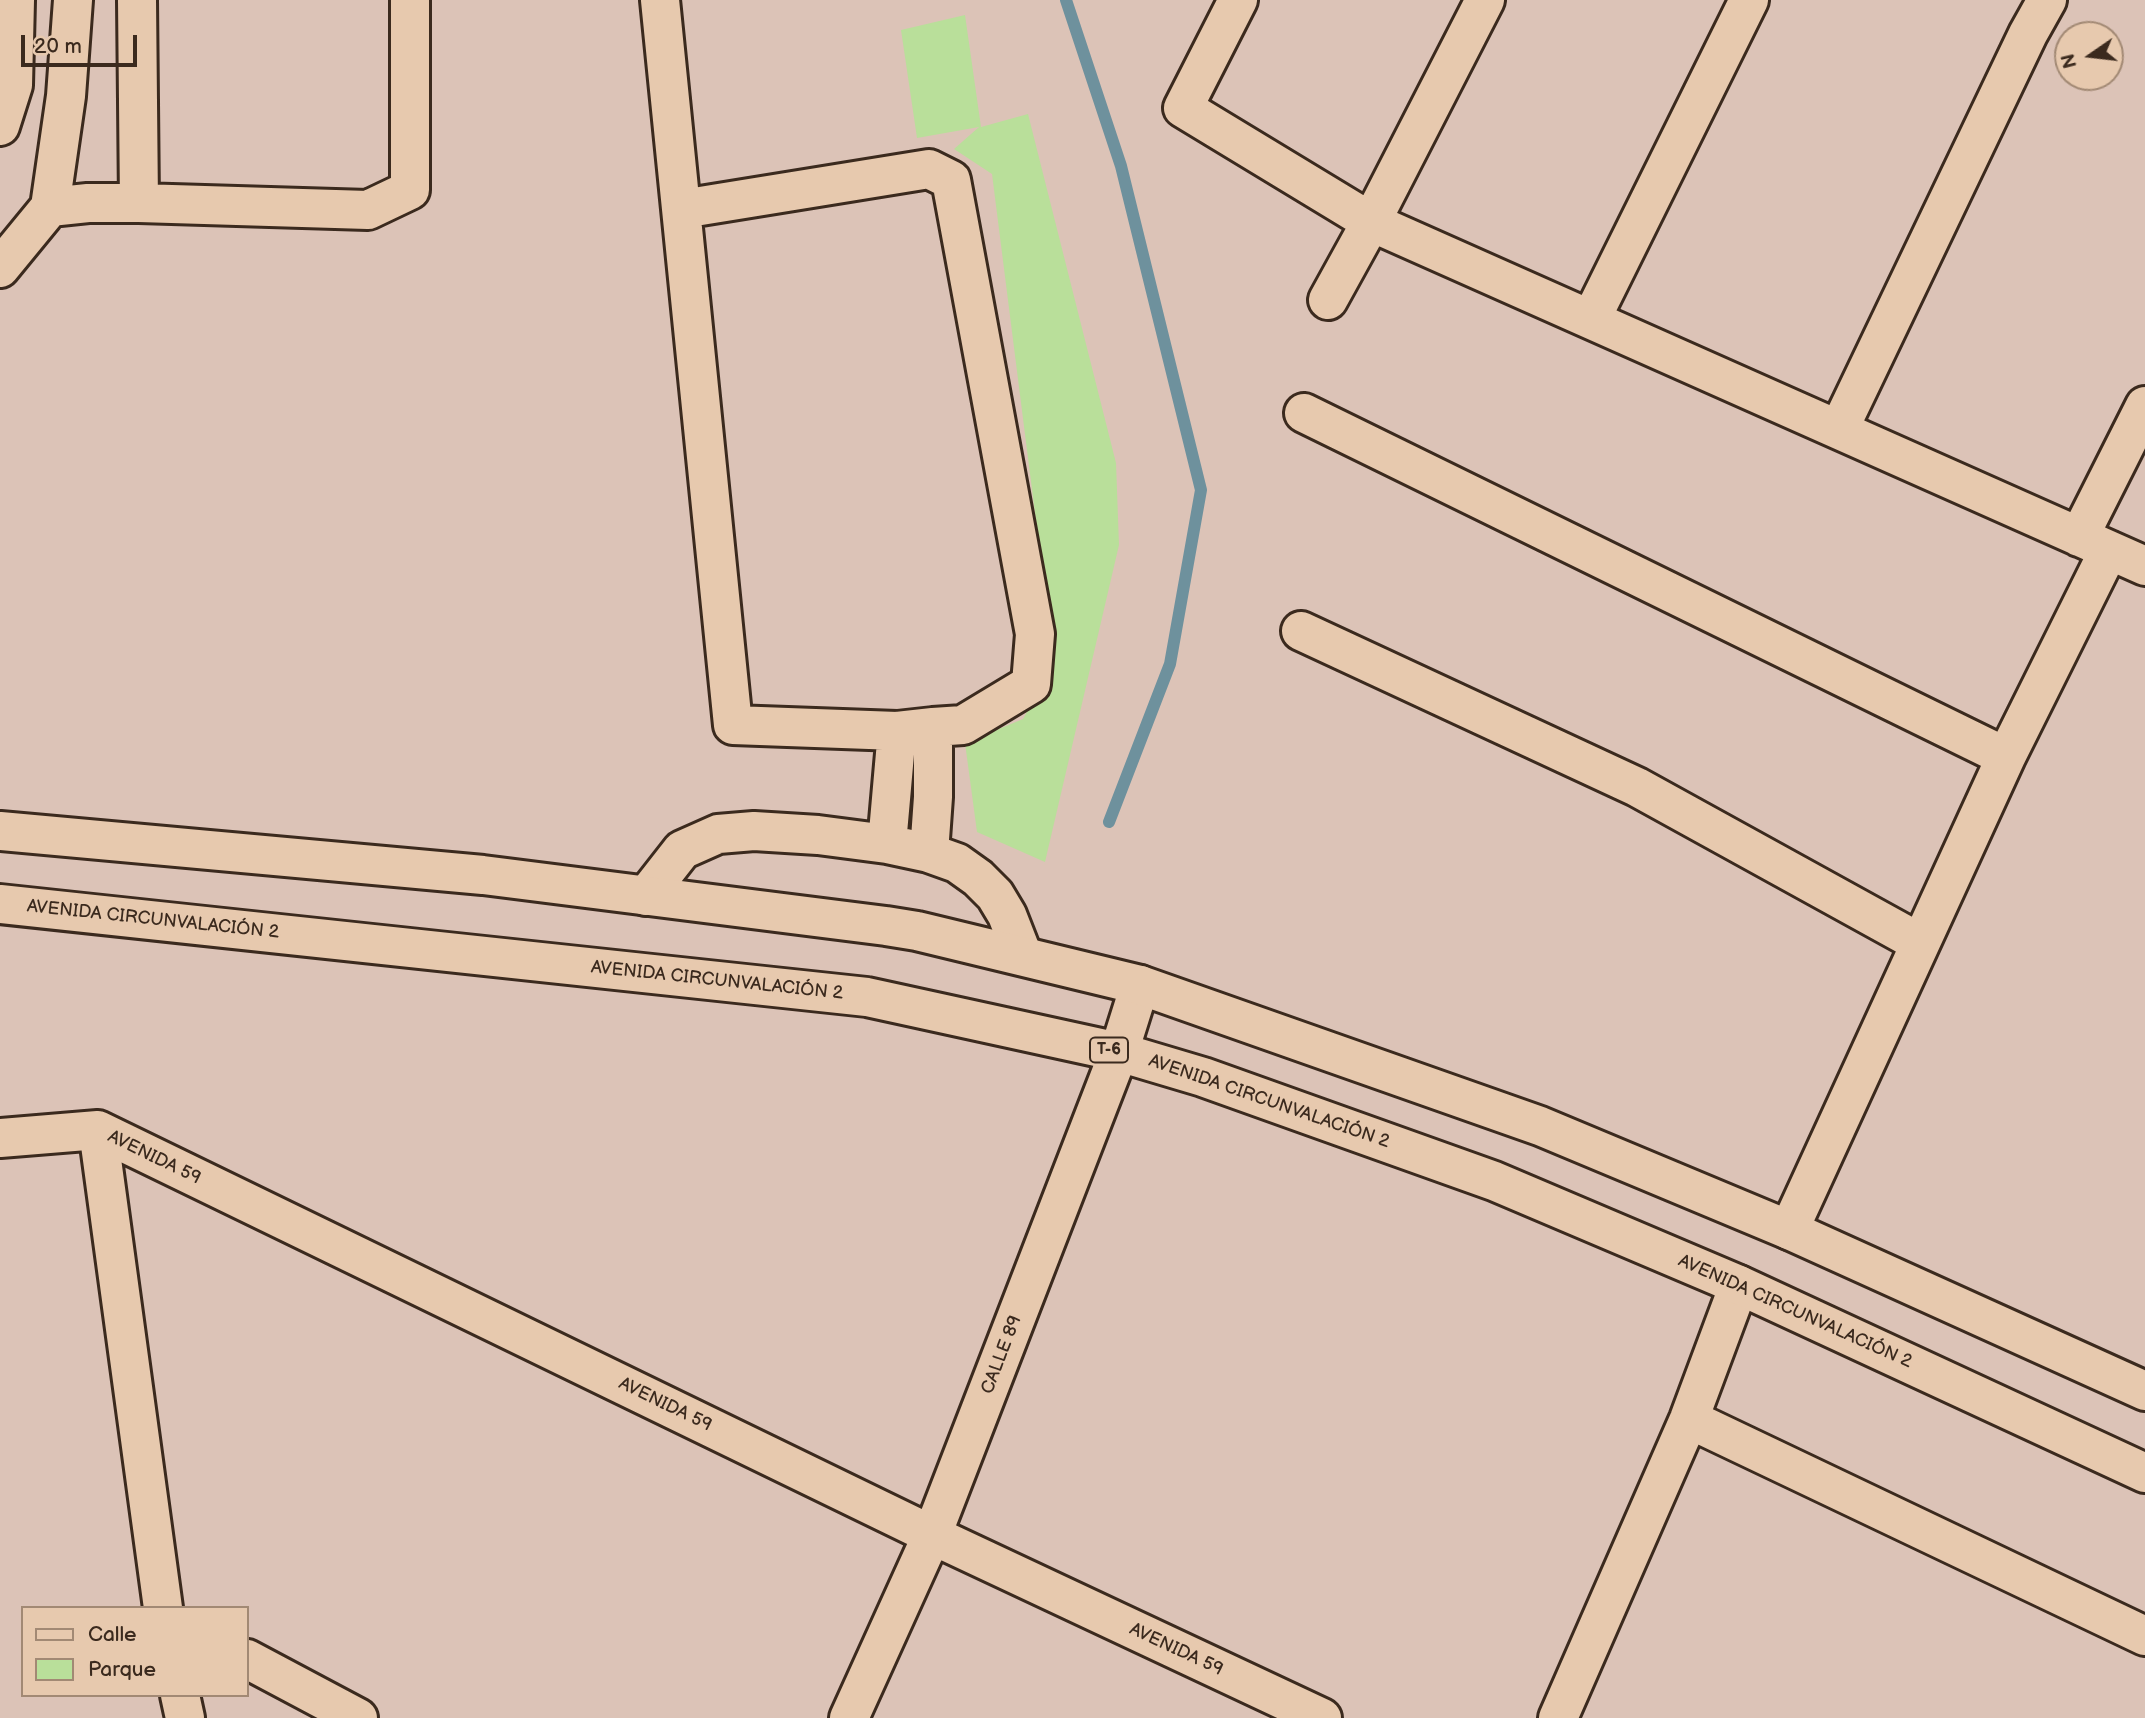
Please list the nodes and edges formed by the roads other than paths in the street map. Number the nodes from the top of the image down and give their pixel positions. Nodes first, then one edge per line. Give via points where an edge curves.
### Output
1 (15, 0) edge
2 (73, 0) edge
3 (137, 0) edge
4 (410, 0) edge
5 (660, 0) edge
6 (1238, 0) edge
7 (1485, 0) edge
8 (1749, 0) edge
9 (2047, 0) edge
10 (0, 126) edge
11 (138, 203) junction
12 (50, 207) junction
13 (682, 209) junction
14 (1371, 222) junction
15 (0, 268) edge
16 (1328, 299) dead end
17 (1591, 319) junction
18 (2145, 406) edge
19 (1304, 413) dead end
20 (1839, 429) junction
21 (2094, 543) junction
22 (2145, 566) edge
23 (1301, 631) dead end
24 (915, 729) junction
25 (2006, 757) junction
26 (0, 831) edge
27 (887, 844) junction
28 (929, 853) junction
29 (646, 896) junction
30 (0, 904) edge
31 (1920, 943) junction
32 (1023, 957) junction
33 (1140, 985) junction
34 (1119, 1052) junction
35 (98, 1130) junction
36 (0, 1138) edge
37 (1789, 1230) junction
38 (1739, 1284) junction
39 (2145, 1391) edge
40 (1689, 1419) junction
41 (2145, 1473) edge
42 (933, 1535) junction
43 (163, 1606) edge
44 (2145, 1636) edge
45 (248, 1660) edge
46 (180, 1697) edge
47 (1317, 1717) edge
48 (185, 1718) edge
49 (358, 1718) edge
50 (849, 1718) edge
51 (1558, 1718) edge

1 - 10 main road via 13,85
2 - 12 main road via 66,96
3 - 11 main road
4 - 11 main road via 410,190 368,211
5 - 13 main road
6 - 14 main road via 1183,108
7 - 14 main road
8 - 17 main road
9 - 20 main road
11 - 12 main road
12 - 15 main road
13 - 24 main road via 733,725
13 - 24 main road via 929,169 950,180 1035,634 1031,684 963,725
14 - 16 main road
14 - 17 main road
17 - 20 main road
18 - 21 main road
19 - 25 main road
20 - 21 main road
21 - 22 main road
21 - 25 main road
23 - 31 main road via 1637,786
24 - 27 main road
24 - 28 main road via 933,797
25 - 31 main road
26 - 29 main road via 483,875
27 - 28 main road
27 - 29 main road via 792,833 718,834 682,850
28 - 32 main road via 957,863 995,895
29 - 32 main road via 917,931
30 - 34 main road, AVENIDA CIRCUNVALACIÓN 2 / T-6 via 867,997
31 - 37 main road
32 - 33 main road
33 - 34 main road, CALLE 89
33 - 37 main road via 1540,1126
34 - 38 main road, AVENIDA CIRCUNVALACIÓN 2 / T-6 via 1203,1077 1494,1181
34 - 42 main road, CALLE 89
35 - 36 main road, AVENIDA 59
35 - 42 main road, AVENIDA 59
35 - 43 main road
37 - 39 main road
38 - 40 main road
38 - 41 main road, AVENIDA CIRCUNVALACIÓN 2 / T-6
40 - 44 main road
40 - 51 main road
42 - 47 main road, AVENIDA 59
42 - 50 main road, CALLE 89
45 - 49 main road
46 - 48 main road

